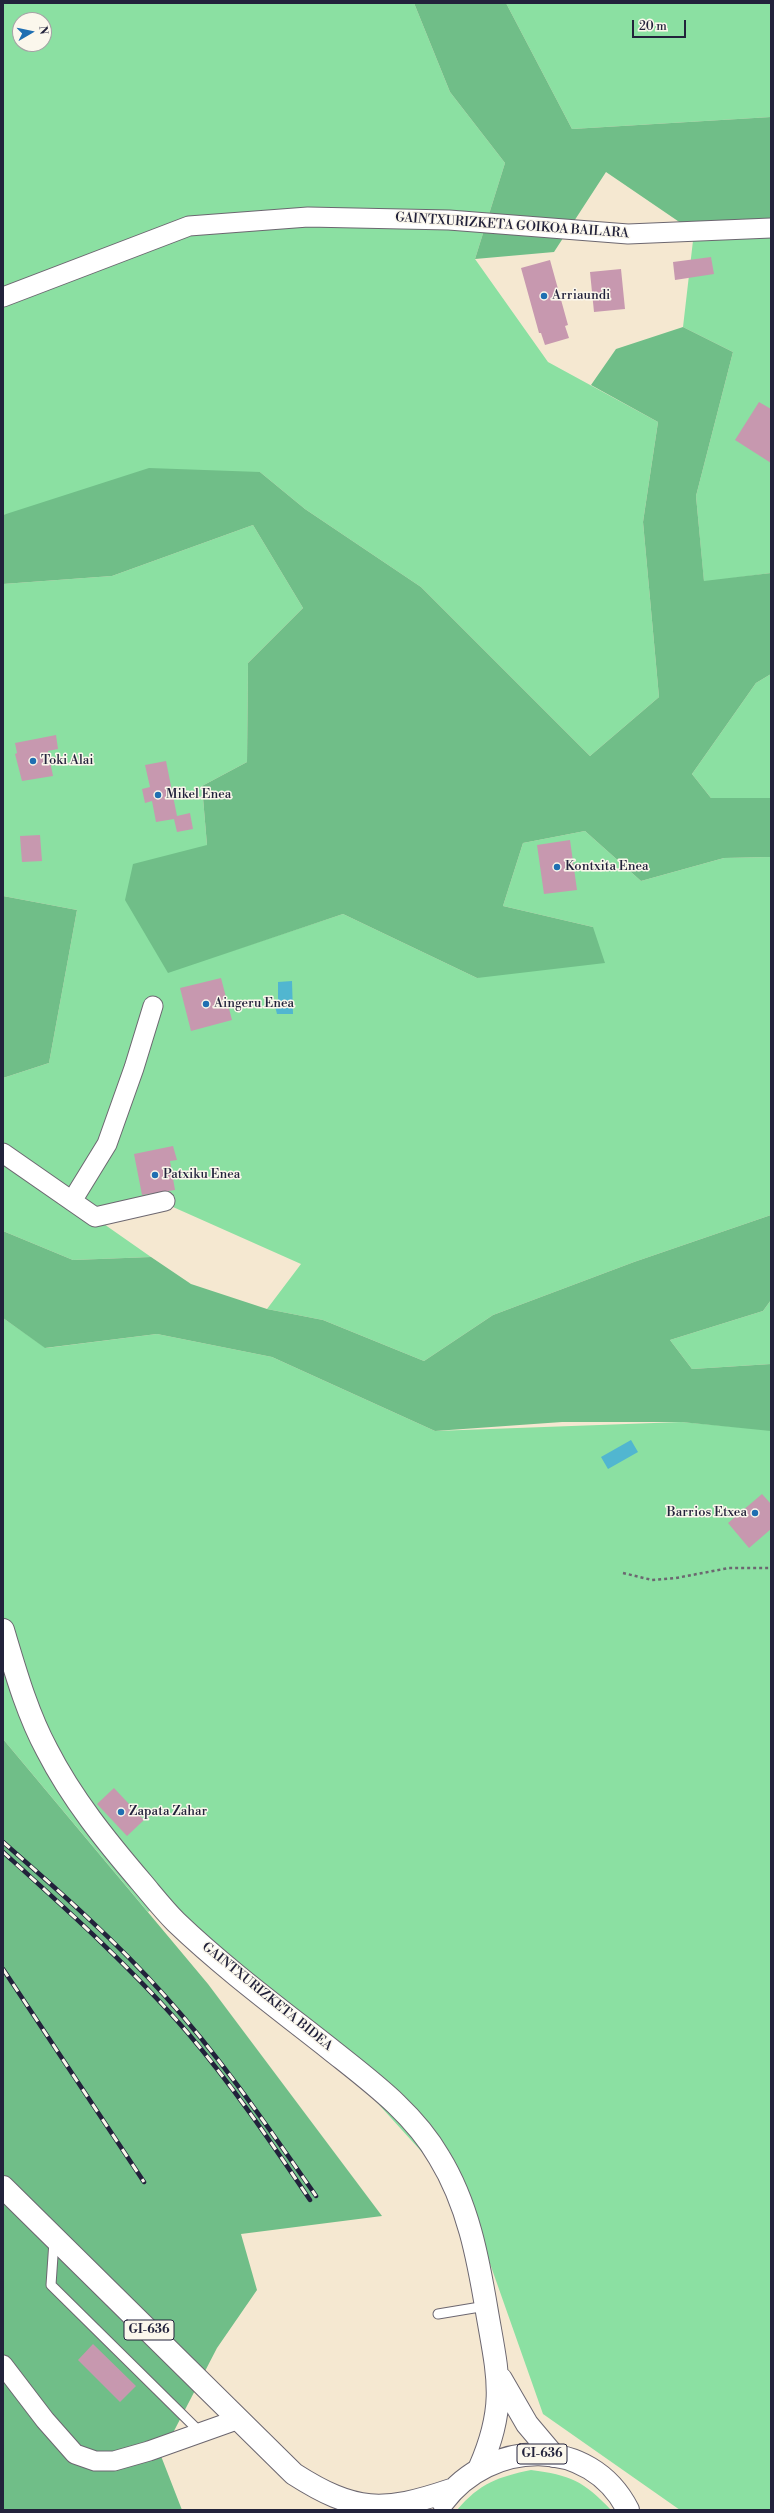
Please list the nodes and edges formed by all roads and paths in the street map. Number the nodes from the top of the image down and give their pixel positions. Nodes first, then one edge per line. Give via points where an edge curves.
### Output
1 (771, 228) edge
2 (3, 298) edge
3 (153, 1006) dead end
4 (3, 1153) edge
5 (72, 1201) junction
6 (165, 1201) dead end
7 (771, 1568) edge
8 (624, 1573) dead end
9 (3, 1630) edge
10 (3, 2187) edge
11 (54, 2237) junction
12 (486, 2306) junction
13 (438, 2314) dead end
14 (3, 2365) edge
15 (498, 2372) junction
16 (239, 2419) junction
17 (201, 2433) junction
18 (554, 2456) junction
19 (480, 2467) junction
20 (294, 2474) junction
21 (451, 2490) junction
22 (319, 2510) edge
23 (438, 2510) edge
24 (628, 2510) edge

1 - 2 street, GAINTXURIZKETA GOIKOA BAILARA via 628,234 449,220 308,217 189,226
3 - 5 street via 107,1144
4 - 5 street
5 - 6 street via 95,1217
7 - 8 path via 729,1568 652,1580
9 - 12 main road, GAINTXURIZKETA BIDEA via 18,1681 46,1750 77,1801 123,1861 175,1921 242,1979 384,2091 424,2134 439,2156 468,2220
10 - 11 main road, GI-636
11 - 16 main road, GI-636
11 - 17 lane via 51,2285
12 - 13 lane
12 - 15 main road, GAINTXURIZKETA BIDEA
14 - 17 street via 75,2454 95,2461 114,2462
15 - 18 main road via 520,2414
15 - 19 main road via 497,2420 492,2442
16 - 17 street
16 - 20 main road, GI-636
18 - 19 main road, GI-636 via 516,2455
18 - 24 main road, GI-636 via 575,2462 594,2473 612,2487
19 - 21 main road, GI-636
20 - 21 main road, GI-636 via 332,2499 352,2507 374,2510 417,2503
20 - 22 main road, GI-636
21 - 23 main road, GI-636

